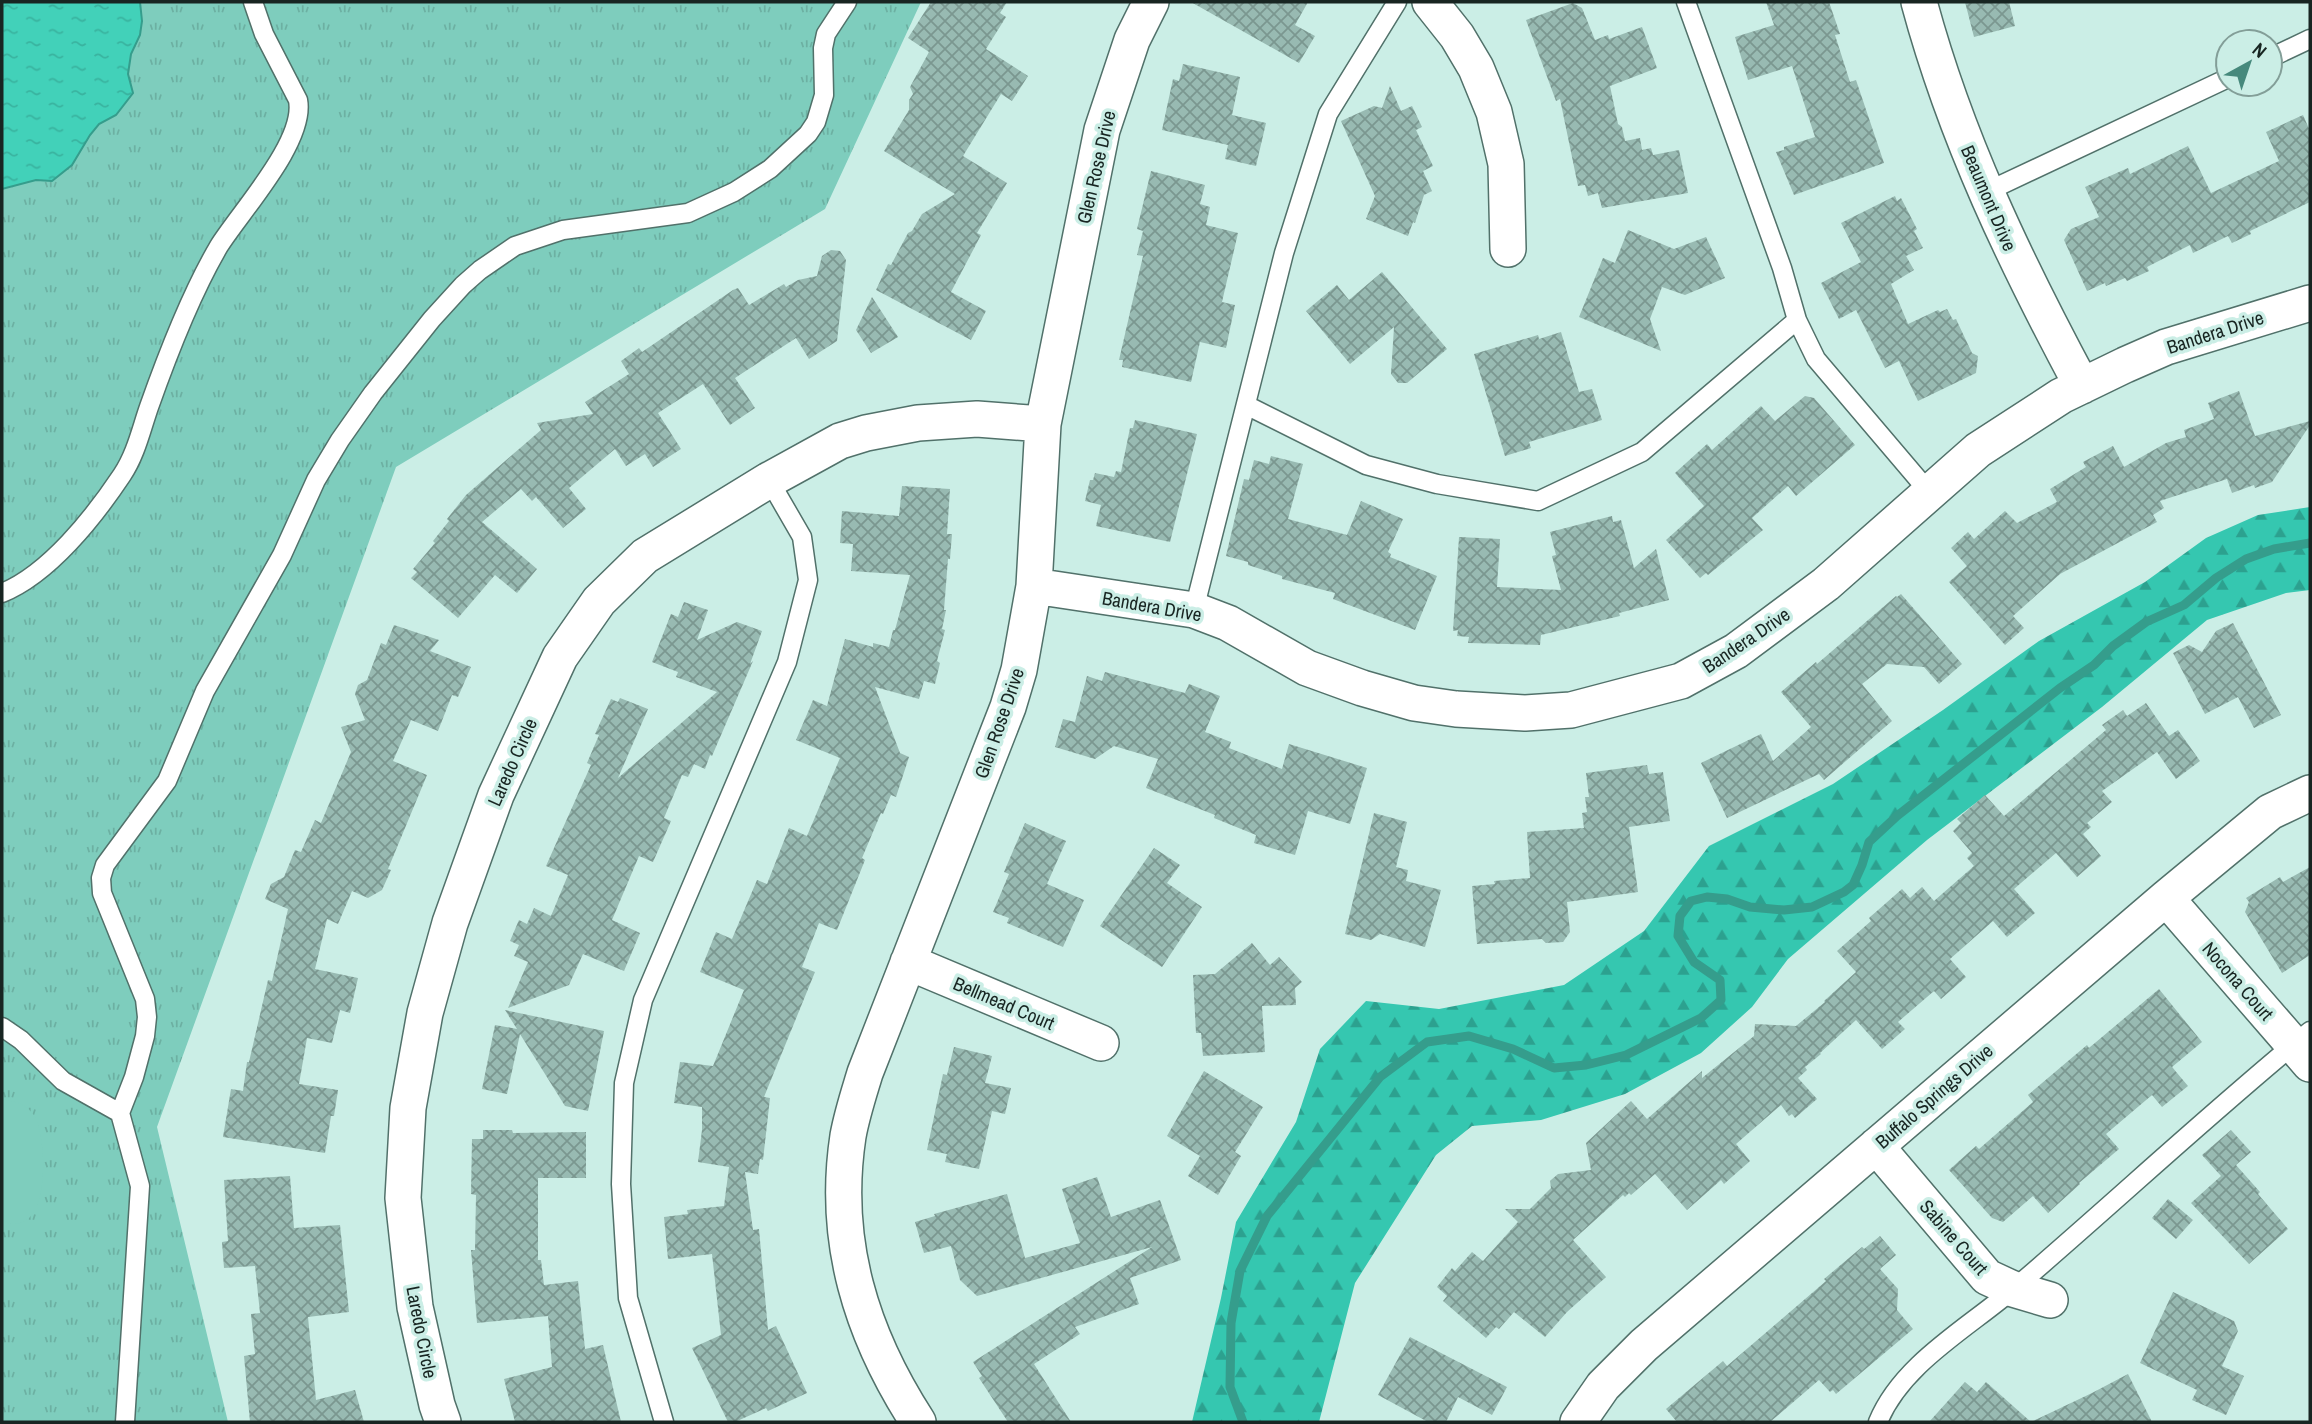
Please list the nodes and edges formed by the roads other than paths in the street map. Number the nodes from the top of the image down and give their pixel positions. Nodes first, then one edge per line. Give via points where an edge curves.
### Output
1 (253, 2) edge
2 (847, 2) edge
3 (1151, 2) edge
4 (1397, 2) edge
5 (1430, 2) edge
6 (1686, 2) edge
7 (1919, 2) edge
8 (2310, 39) edge
9 (2284, 51) edge
10 (2214, 85) edge
11 (1986, 192) junction
12 (1508, 250) dead end
13 (2310, 303) edge
14 (1797, 320) junction
15 (2082, 386) junction
16 (1246, 405) junction
17 (1043, 424) junction
18 (769, 480) junction
19 (1929, 492) junction
20 (1034, 586) junction
21 (2, 593) edge
22 (1194, 610) junction
23 (2310, 793) edge
24 (2166, 898) junction
25 (908, 962) junction
26 (2, 1027) edge
27 (1101, 1043) dead end
28 (2305, 1047) edge
29 (120, 1113) junction
30 (1876, 1146) junction
31 (2013, 1289) junction
32 (2050, 1300) dead end
33 (125, 1422) edge
34 (443, 1422) edge
35 (664, 1422) edge
36 (918, 1422) edge
37 (1578, 1422) edge
38 (1878, 1422) edge

1 - 21 lane via 298,100 300,110 291,136 205,273 123,473 57,554
2 - 29 lane via 826,34 824,95 816,122 788,154 754,181 688,213 563,230 515,246 463,285 340,440 271,577 205,691 167,781 105,865 102,893 148,1017
3 - 17 street, Glen Rose Drive via 1132,40 1102,130
4 - 16 lane via 1328,114 1284,253
5 - 12 street via 1476,68 1494,112 1506,164
6 - 14 lane
7 - 11 street, Beaumont Drive via 1934,59
8 - 9 lane
10 - 11 lane
11 - 15 street, Beaumont Drive
13 - 15 street, Bandera Drive via 2166,347
14 - 16 lane via 1642,452 1538,501 1437,484 1366,465
14 - 19 lane via 1816,359
15 - 19 street, Bandera Drive via 1989,442
16 - 22 lane
17 - 18 street, Laredo Circle via 977,419 866,433 841,441
17 - 20 street, Glen Rose Drive
18 - 34 street, Laredo Circle via 645,556 599,601 560,657 523,735 450,923 425,1013 408,1108 403,1198 415,1307
18 - 35 lane via 802,537 808,580 788,662 643,1000 624,1083 621,1184 628,1298
19 - 22 street, Bandera Drive via 1826,584 1736,651 1681,681 1570,710 1525,713 1414,704 1307,668 1228,623
20 - 22 street, Bandera Drive
20 - 25 street, Glen Rose Drive via 1008,707
23 - 24 street, Buffalo Springs Drive via 2270,812
24 - 28 street, Nocona Court
24 - 30 street, Buffalo Springs Drive
25 - 27 street, Bellmead Court
25 - 36 street, Glen Rose Drive via 864,1073 849,1134 845,1194 847,1240 858,1298 875,1346
26 - 29 lane via 63,1081
28 - 31 lane
29 - 33 lane via 140,1186
30 - 31 street, Sabine Court via 1987,1277
30 - 37 street, Buffalo Springs Drive via 1644,1345 1603,1386
31 - 32 street, Sabine Court
31 - 38 lane via 1921,1363 1884,1406

